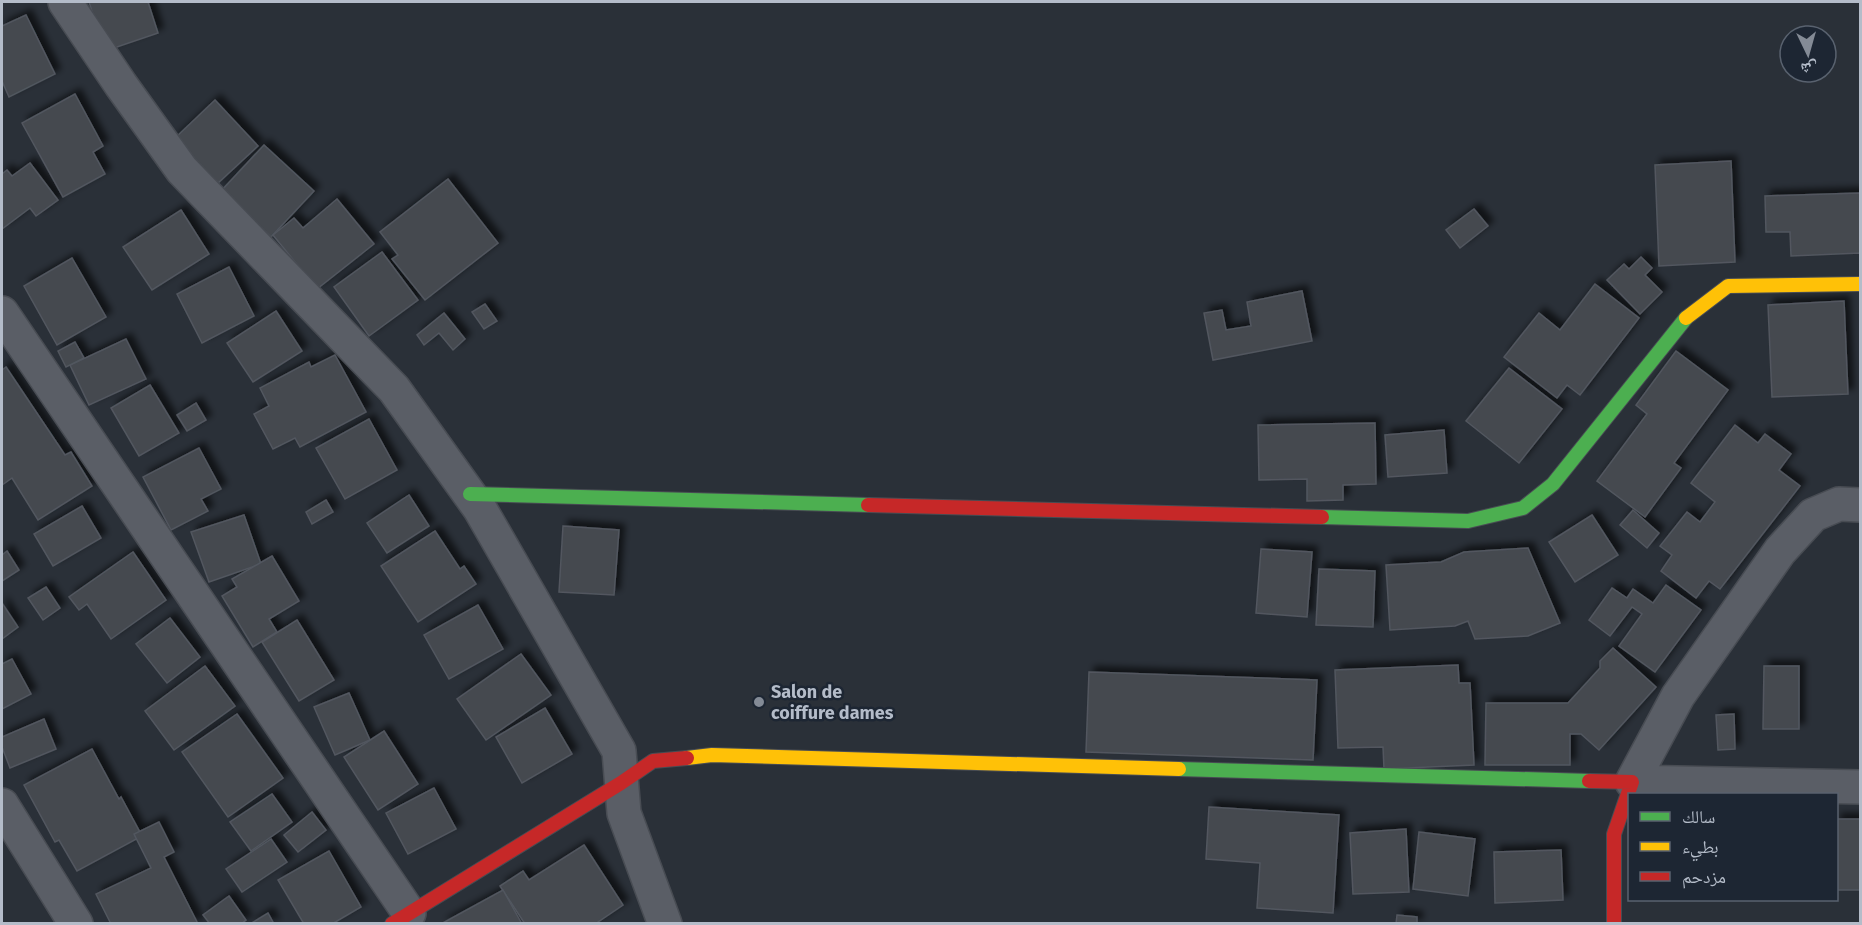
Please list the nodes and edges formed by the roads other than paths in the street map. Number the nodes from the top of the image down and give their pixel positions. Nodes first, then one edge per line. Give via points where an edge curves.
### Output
1 (65, 2) edge
2 (1860, 284) edge
3 (2, 313) edge
4 (470, 494) junction
5 (1860, 505) edge
6 (1632, 782) junction
7 (621, 783) junction
8 (1860, 787) edge
9 (1628, 793) edge
10 (1628, 794) edge
11 (2, 805) edge
12 (400, 918) edge
13 (76, 924) edge
14 (665, 924) edge
15 (1614, 924) edge

1 - 4 street via 182,170 394,389
2 - 4 street via 1728,286 1687,316 1553,484 1523,508 1468,520
3 - 12 street
4 - 7 street via 619,751
5 - 6 street via 1839,504 1813,515 1779,552 1678,696
6 - 7 street via 711,755 653,761
6 - 8 street
6 - 9 street
7 - 12 street
7 - 14 street via 624,813
10 - 15 street via 1614,834
11 - 13 street

